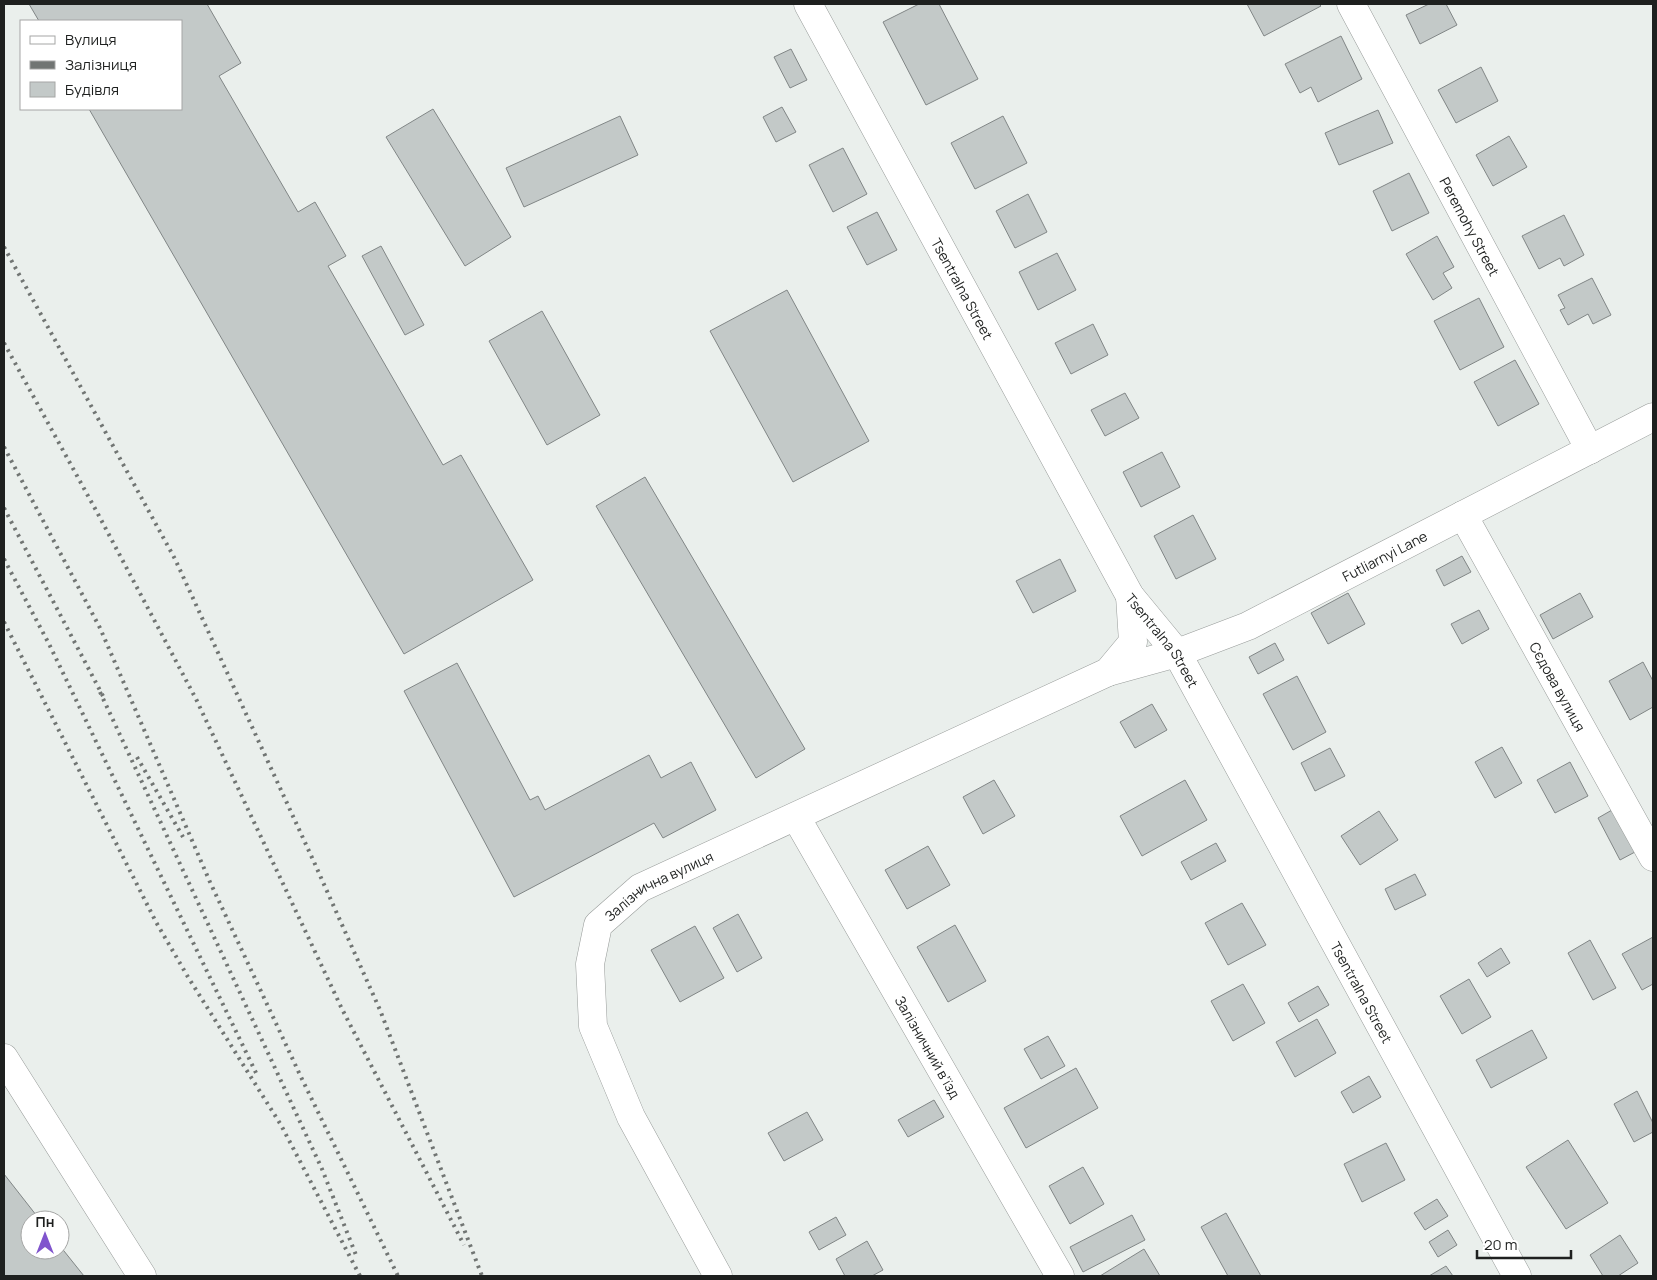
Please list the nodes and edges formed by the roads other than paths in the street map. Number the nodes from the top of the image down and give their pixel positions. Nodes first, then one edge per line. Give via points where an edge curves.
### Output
1 (808, 4) edge
2 (1351, 4) edge
3 (1653, 417) edge
4 (1590, 450) junction
5 (1464, 515) junction
6 (1130, 596) junction
7 (1177, 653) junction
8 (1108, 672) junction
9 (796, 817) junction
10 (1653, 857) edge
11 (4, 1058) edge
12 (142, 1276) edge
13 (718, 1276) edge
14 (1060, 1276) edge
15 (1517, 1276) edge

1 - 6 street, Tsentralna Street
2 - 4 street, Peremohy Street
3 - 4 street, Futliarnyi Lane
4 - 5 street, Futliarnyi Lane
5 - 7 street, Futliarnyi Lane via 1248,626
5 - 10 street, Сєдова вулиця
6 - 7 street, Tsentralna Street
6 - 8 street via 1133,642
7 - 8 street, Futliarnyi Lane
7 - 15 street, Tsentralna Street
8 - 9 street, Залізнична вулиця
9 - 13 street, Залізнична вулиця via 640,888 598,925 590,964 593,1026 631,1117
9 - 14 street, Залізничний в’їзд
11 - 12 street

